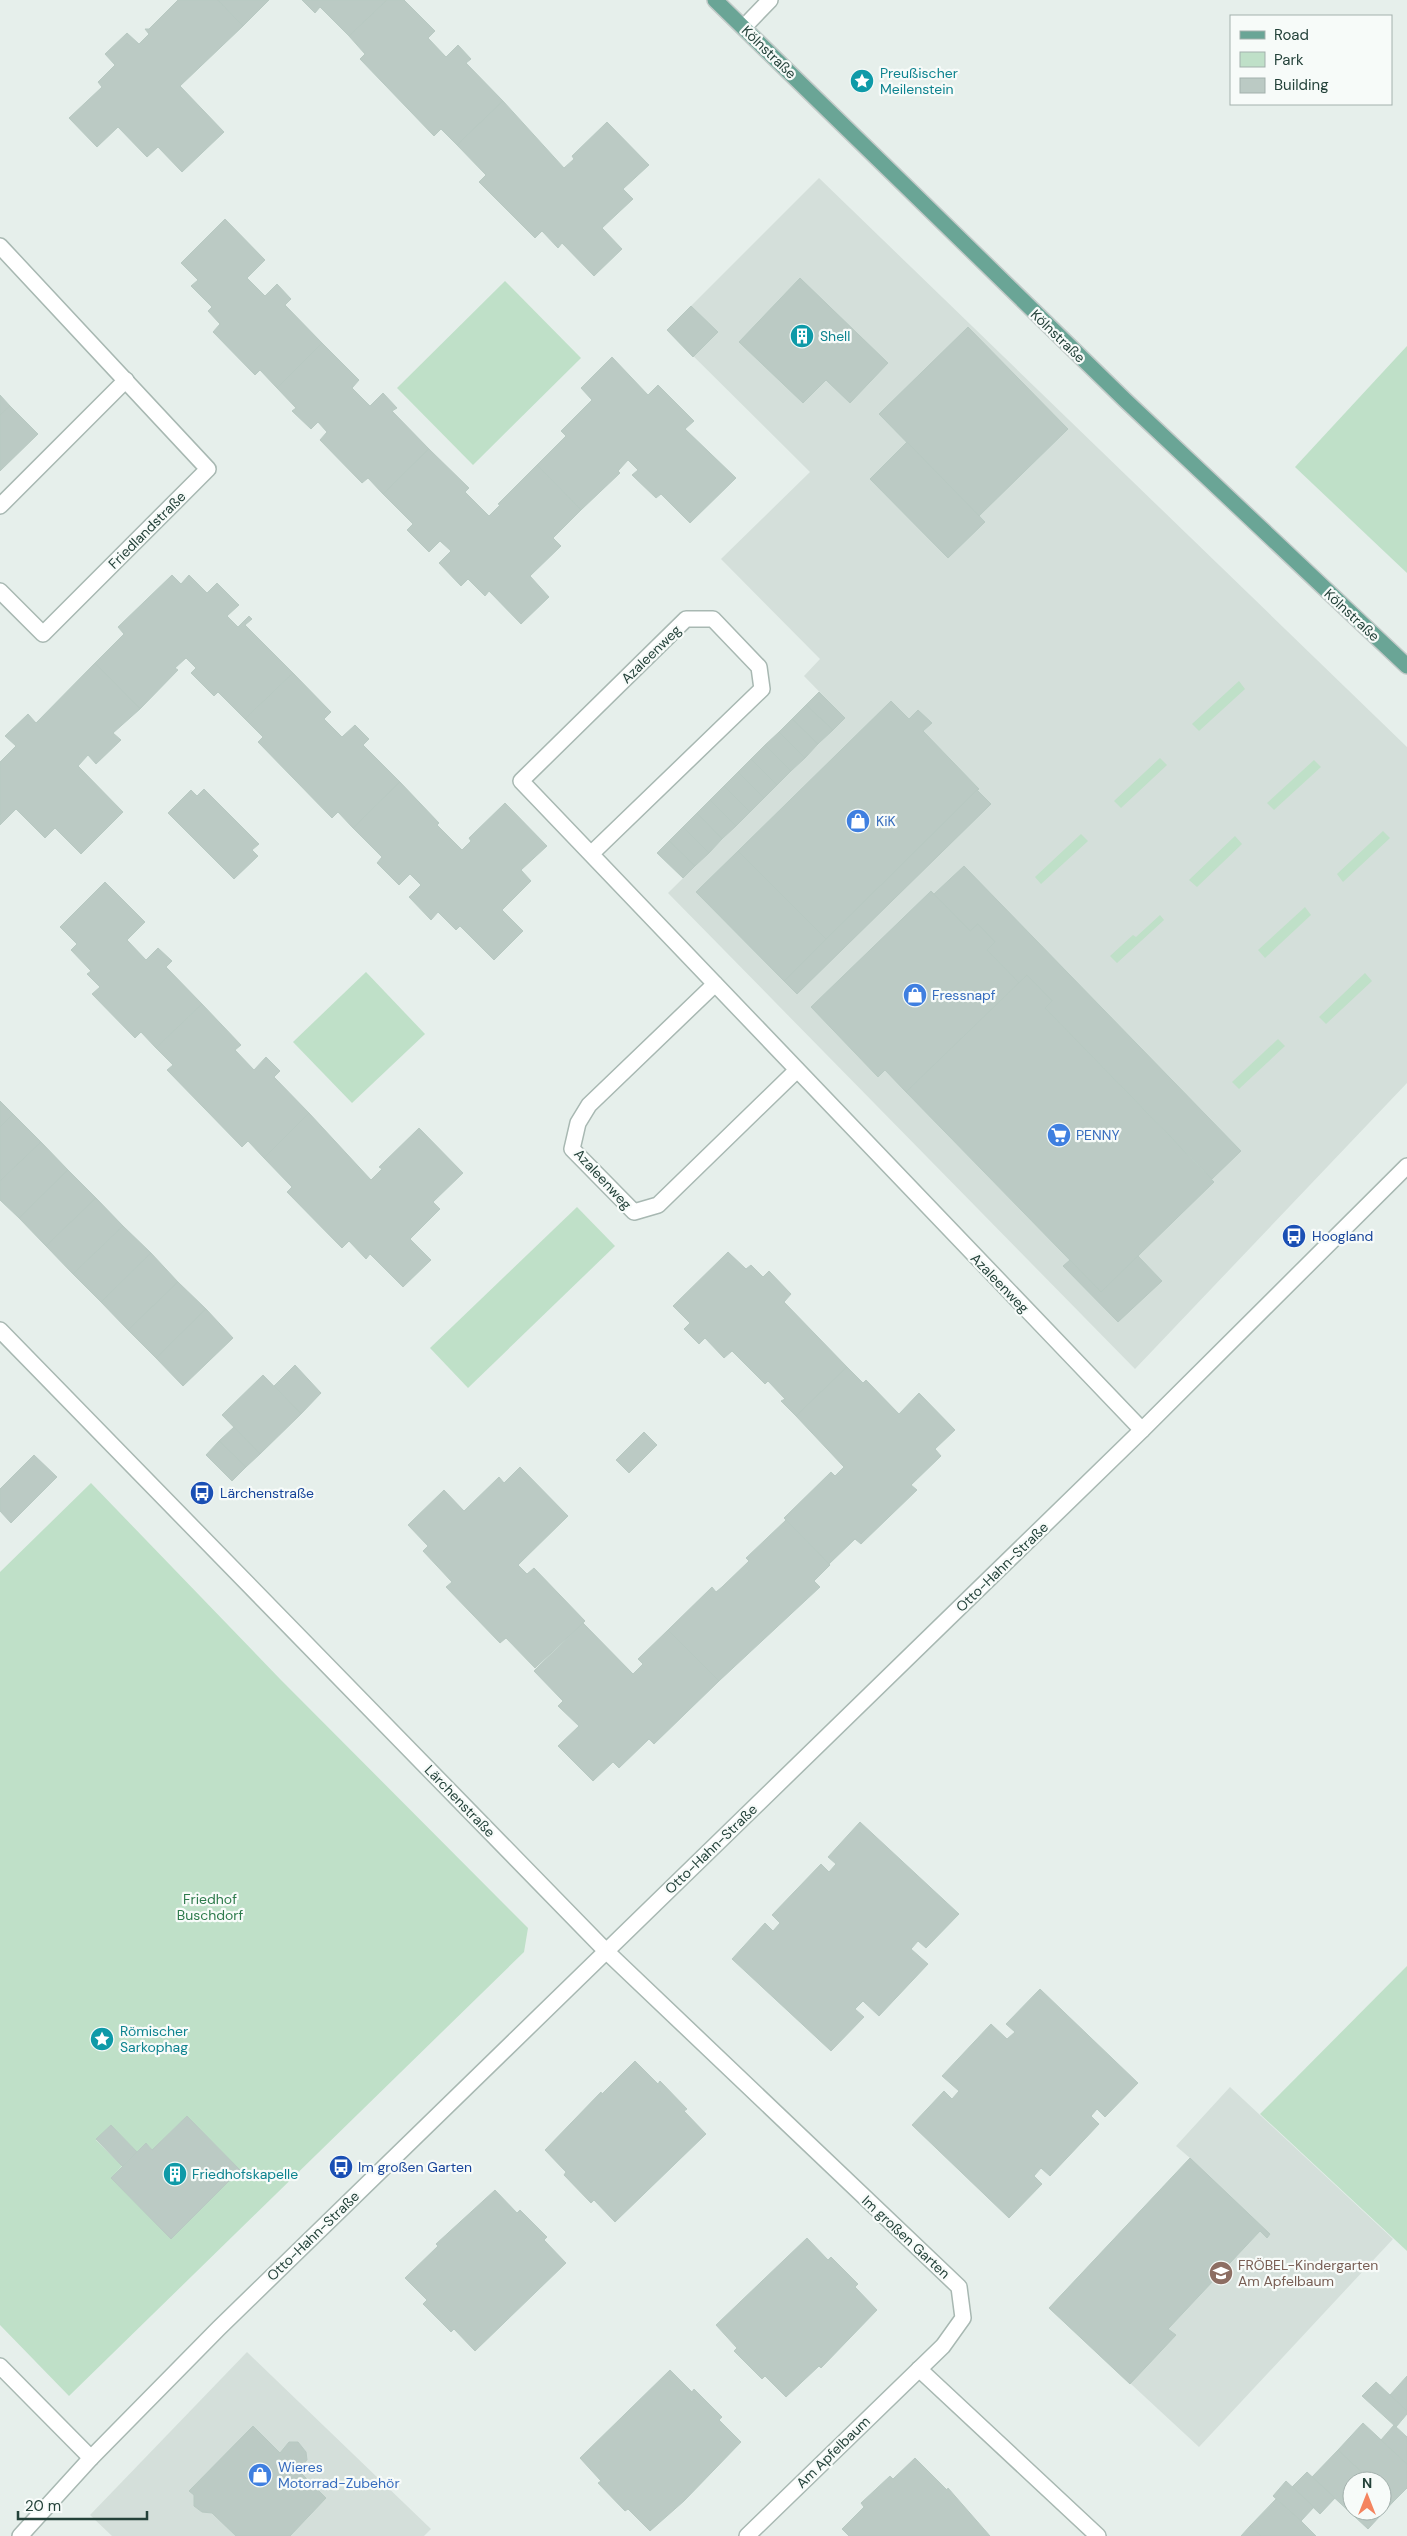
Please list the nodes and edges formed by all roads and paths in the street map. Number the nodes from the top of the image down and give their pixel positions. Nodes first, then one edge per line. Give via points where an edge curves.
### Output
1 (716, 0) edge
2 (770, 0) edge
3 (744, 27) junction
4 (0, 246) edge
5 (126, 380) junction
6 (0, 506) edge
7 (0, 591) edge
8 (1407, 666) edge
9 (592, 854) junction
10 (715, 984) junction
11 (797, 1070) junction
12 (1407, 1166) edge
13 (0, 1330) edge
14 (1142, 1430) junction
15 (606, 1951) junction
16 (0, 2366) edge
17 (919, 2369) junction
18 (92, 2458) junction
19 (20, 2536) edge
20 (747, 2536) edge
21 (1098, 2536) edge

1 - 3 main road, Kölnstraße
2 - 3 street
3 - 8 main road, Kölnstraße via 1132,407
4 - 5 street, Friedlandstraße
5 - 6 street
5 - 7 street, Friedlandstraße via 208,469 43,634
9 - 9 street, Azaleenweg via 762,689 759,667 713,619 686,620 521,781
9 - 10 street, Azaleenweg
10 - 11 street, Azaleenweg
10 - 11 street, Azaleenweg via 589,1105 578,1123 572,1149 634,1212 658,1205
11 - 14 street, Azaleenweg
12 - 14 street, Otto-Hahn-Straße
13 - 15 street, Lärchenstraße
14 - 15 street, Otto-Hahn-Straße
15 - 17 street, Im großen Garten via 959,2287 963,2318 943,2346
15 - 18 street, Otto-Hahn-Straße via 218,2328
16 - 18 street
17 - 20 street, Am Apfelbaum
17 - 21 street
18 - 19 street, Otto-Hahn-Straße

